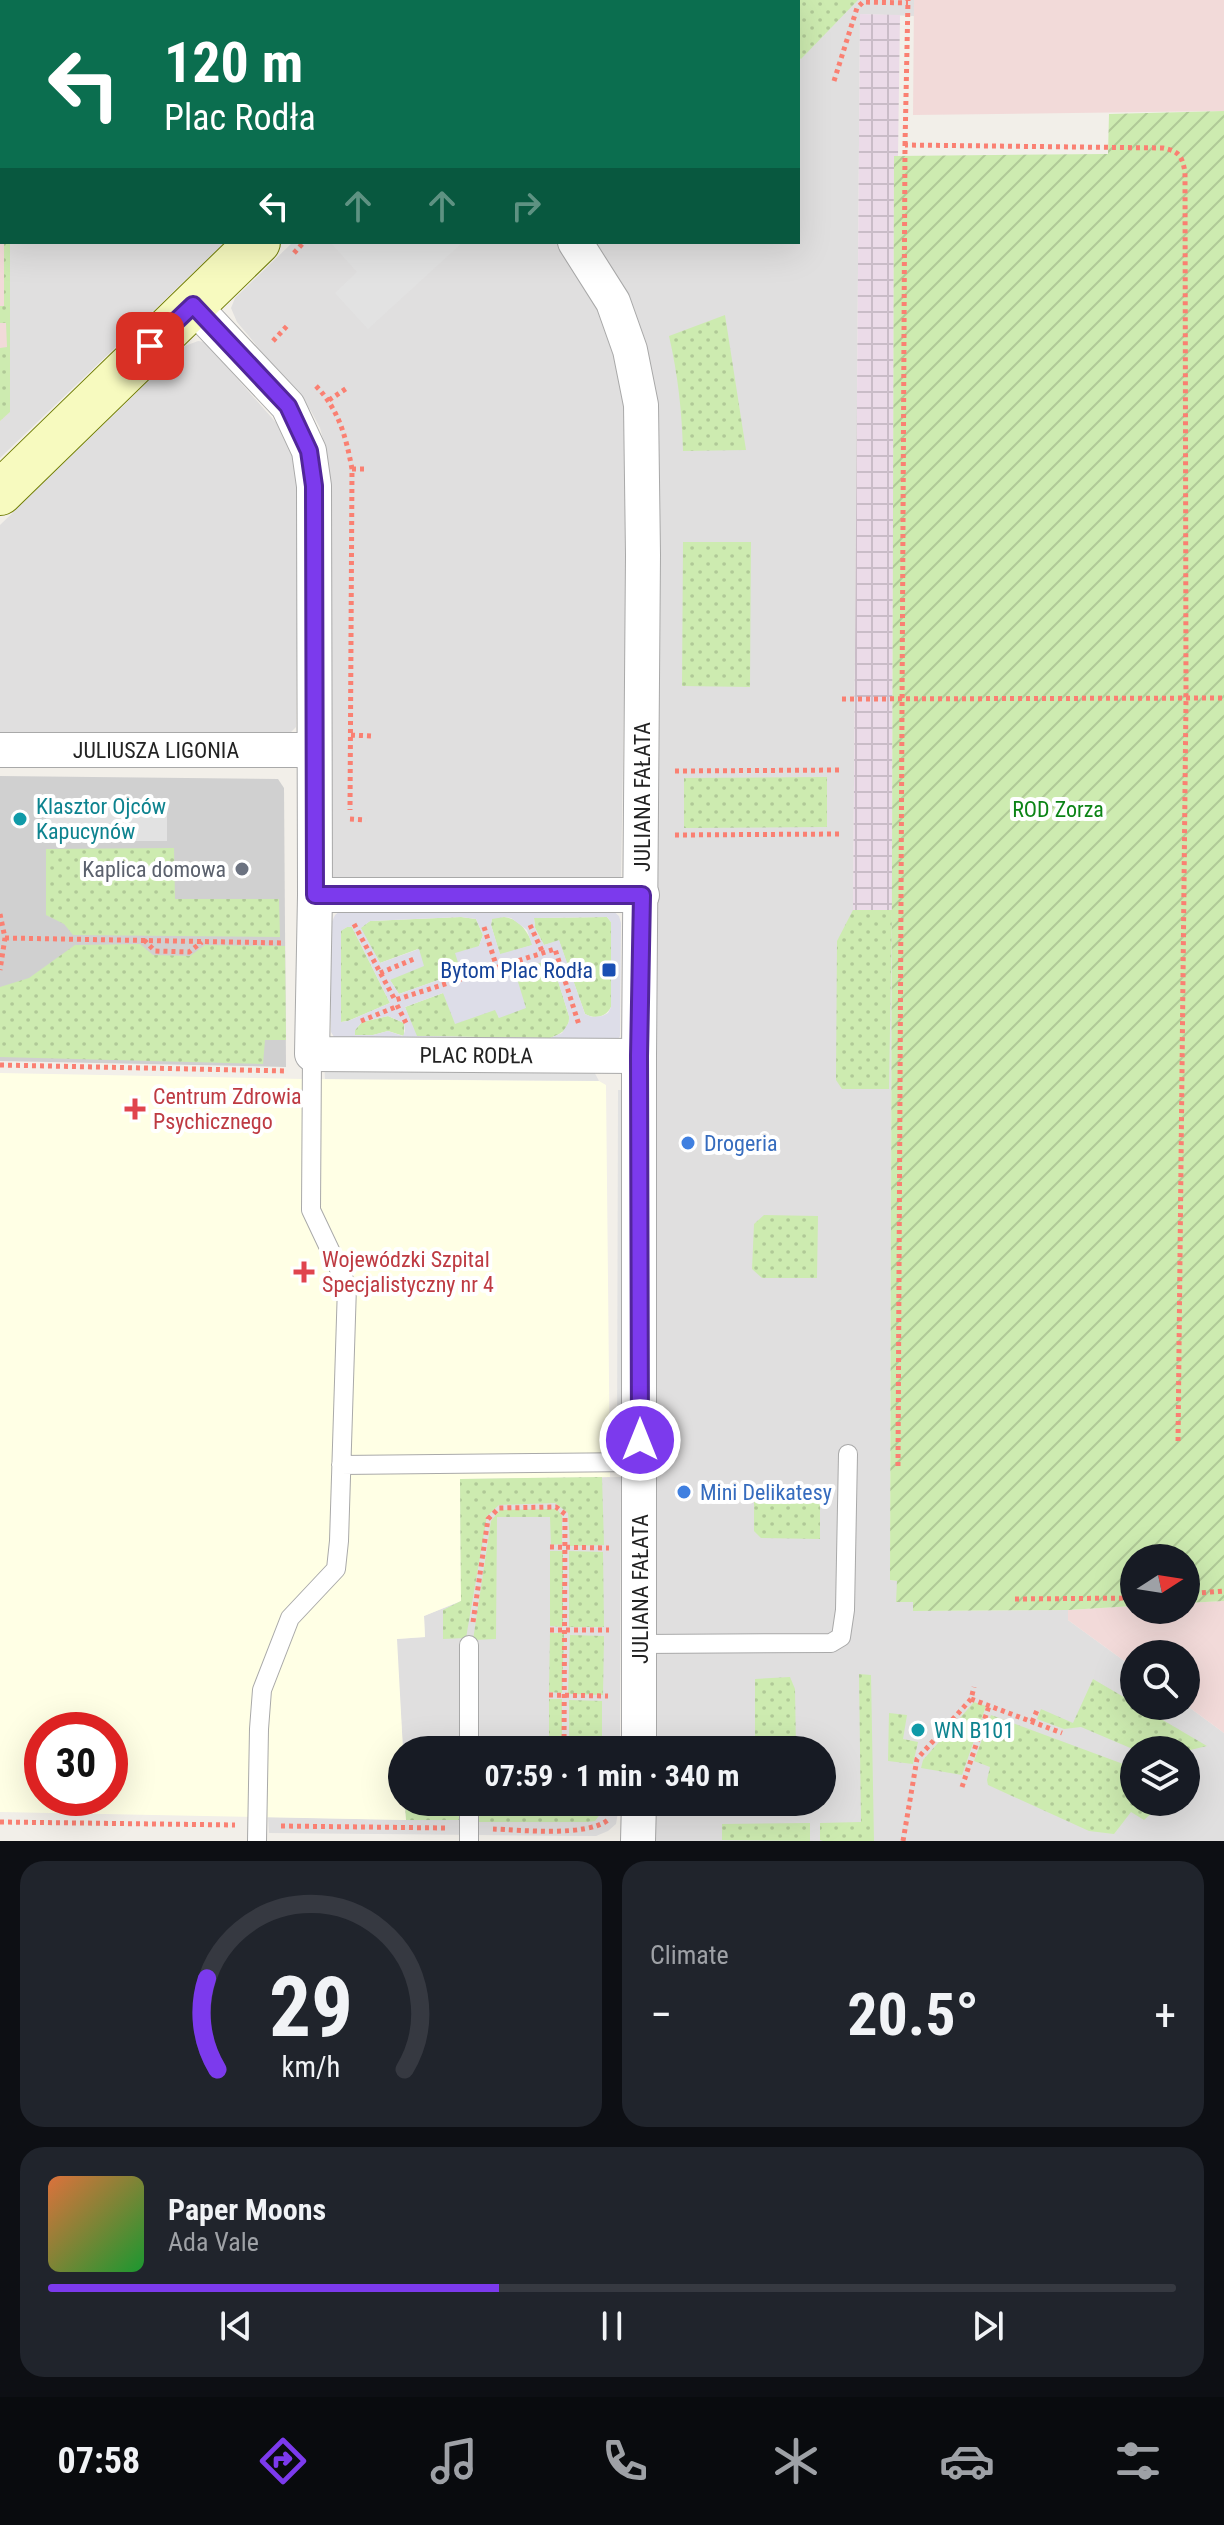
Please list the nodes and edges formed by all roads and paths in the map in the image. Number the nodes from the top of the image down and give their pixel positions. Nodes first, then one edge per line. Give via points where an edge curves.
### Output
1 (908, 2) edge
2 (834, 81) dead end
3 (905, 145) junction
4 (256, 244) edge
5 (576, 244) edge
6 (193, 305) junction
7 (287, 326) dead end
8 (273, 341) dead end
9 (347, 388) dead end
10 (329, 400) dead end
11 (352, 469) dead end
12 (368, 469) dead end
13 (0, 493) edge
14 (1186, 698) junction
15 (1224, 698) edge
16 (842, 699) dead end
17 (902, 699) junction
18 (351, 735) dead end
19 (372, 736) dead end
20 (0, 750) edge
21 (313, 750) junction
22 (841, 770) dead end
23 (675, 771) dead end
24 (350, 819) dead end
25 (366, 820) dead end
26 (840, 834) dead end
27 (675, 835) dead end
28 (315, 895) junction
29 (642, 895) junction
30 (0, 914) edge
31 (349, 915) dead end
32 (480, 915) dead end
33 (529, 915) dead end
34 (5, 938) junction
35 (144, 940) junction
36 (203, 941) junction
37 (290, 943) dead end
38 (543, 953) junction
39 (414, 959) dead end
40 (497, 968) junction
41 (0, 970) edge
42 (380, 973) junction
43 (398, 1006) dead end
44 (348, 1026) dead end
45 (580, 1028) dead end
46 (639, 1056) junction
47 (312, 1063) junction
48 (0, 1065) edge
49 (1178, 1444) dead end
50 (848, 1454) dead end
51 (640, 1462) junction
52 (341, 1465) junction
53 (898, 1466) dead end
54 (550, 1547) dead end
55 (565, 1548) junction
56 (612, 1548) dead end
57 (1224, 1591) edge
58 (1200, 1593) edge
59 (1120, 1598) edge
60 (1015, 1599) dead end
61 (564, 1629) junction
62 (550, 1630) dead end
63 (626, 1637) junction
64 (469, 1645) joint
65 (974, 1687) dead end
66 (549, 1695) dead end
67 (564, 1696) junction
68 (613, 1696) dead end
69 (971, 1699) junction
70 (989, 1706) junction
71 (1038, 1708) dead end
72 (1032, 1722) junction
73 (1062, 1733) dead end
74 (469, 1736) edge
75 (564, 1736) edge
76 (637, 1736) edge
77 (962, 1787) dead end
78 (615, 1816) edge
79 (629, 1816) edge
80 (0, 1822) edge
81 (258, 1833) edge
82 (469, 1835) edge
83 (638, 1841) edge
84 (903, 1841) edge

1 - 2 path via 863,2 857,8
1 - 3 path
3 - 14 path via 1163,148 1183,158
3 - 17 path
4 - 6 main road
5 - 29 street, JULIANA FAŁATA via 613,302 641,405
6 - 13 main road
6 - 21 street via 288,406 309,451 314,486
7 - 8 path
9 - 10 path
11 - 12 path
14 - 15 path
14 - 17 path
14 - 49 path
16 - 17 path
17 - 53 path
18 - 19 path
20 - 21 street, JULIUSZA LIGONIA
21 - 28 street
22 - 23 path
24 - 25 path
26 - 27 path
28 - 29 street
28 - 47 street
29 - 46 street, JULIANA FAŁATA
30 - 34 path
31 - 42 path
32 - 40 path
33 - 38 path
34 - 35 path
34 - 41 path
35 - 36 path
35 - 36 path via 155,951 189,952
36 - 37 path
38 - 40 path
38 - 45 path via 555,949
39 - 42 path
40 - 42 path via 395,1000
43 - 44 path
46 - 47 street, PLAC RODŁA
46 - 51 street, JULIANA FAŁATA
47 - 48 path
47 - 52 lane via 311,1210 347,1286
50 - 63 lane via 841,1637 831,1643
51 - 52 lane
51 - 63 street, JULIANA FAŁATA
52 - 81 lane via 336,1569 290,1618 262,1690
54 - 55 path
55 - 56 path
55 - 61 path
55 - 64 path via 565,1514 556,1507 499,1508 488,1519
57 - 58 path
59 - 60 path
61 - 62 path
61 - 63 path
61 - 67 path
63 - 76 street, JULIANA FAŁATA
64 - 74 lane
65 - 69 path
66 - 67 path
67 - 68 path
67 - 75 path
69 - 70 path
69 - 84 path via 917,1759
70 - 72 path
70 - 77 path
71 - 72 path
72 - 73 path
78 - 82 path via 580,1834
79 - 83 street
80 - 81 path
81 - 82 path

